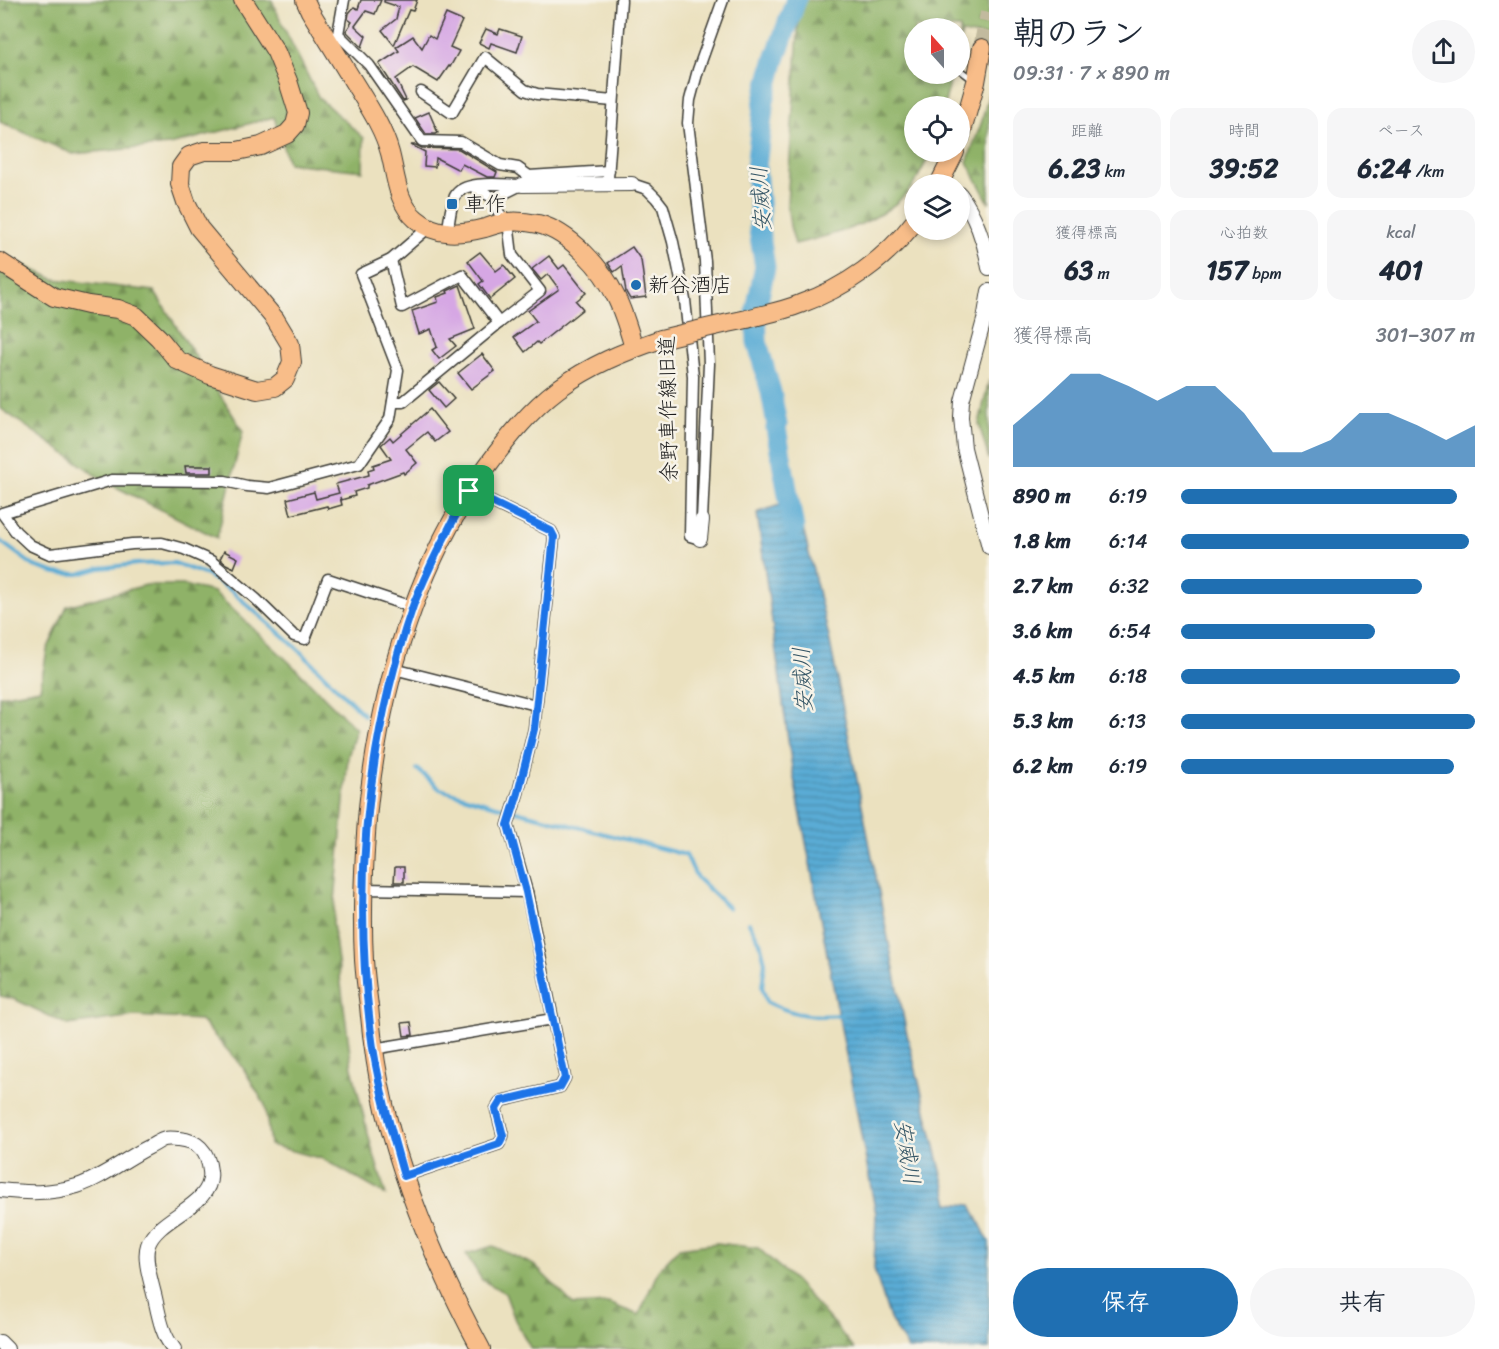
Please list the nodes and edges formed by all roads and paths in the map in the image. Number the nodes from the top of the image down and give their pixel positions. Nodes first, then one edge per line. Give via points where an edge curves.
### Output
1 (243, 0) edge
2 (305, 0) edge
3 (344, 0) edge
4 (621, 0) edge
5 (723, 0) edge
6 (982, 48) tunnel mouth
7 (970, 78) edge
8 (976, 82) junction
9 (421, 92) dead end
10 (613, 101) junction
11 (970, 103) edge
12 (608, 178) junction
13 (632, 184) joint
14 (522, 185) junction
15 (472, 186) junction
16 (495, 202) junction
17 (970, 211) edge
18 (506, 222) junction
19 (428, 228) junction
20 (447, 233) junction
21 (904, 234) edge
22 (391, 260) junction
23 (0, 262) edge
24 (989, 268) edge
25 (989, 291) edge
26 (499, 323) junction
27 (634, 348) junction
28 (393, 402) junction
29 (469, 491) junction
30 (702, 520) joint
31 (700, 539) joint
32 (989, 546) edge
33 (412, 607) junction
34 (394, 669) junction
35 (536, 705) junction
36 (363, 889) junction
37 (526, 892) junction
38 (553, 1018) junction
39 (374, 1049) junction
40 (404, 1176) junction
41 (0, 1190) edge
42 (0, 1342) edge
43 (7, 1349) edge
44 (174, 1349) edge
45 (481, 1349) edge

1 - 23 main road via 276,52 298,113 295,125 287,134 261,146 189,156 181,167 180,184 199,228 275,319 290,344 292,362 285,379 275,387 257,390 210,375 177,360 136,316 54,297
2 - 19 main road via 382,130 408,211
3 - 12 street via 338,34 369,65 422,141 461,142 500,165 518,168 529,176
4 - 10 street
5 - 30 street via 698,70 688,123 705,261 709,364
6 - 8 main road
7 - 8 lane
8 - 11 main road
9 - 10 street via 452,113 484,57 525,90
10 - 12 street
12 - 13 street, 余野車作線旧道
12 - 14 street, 余野車作線旧道
13 - 31 street, 余野車作線旧道 via 647,189 663,207 685,300 693,376 690,537
14 - 15 street, 余野車作線旧道
14 - 16 street, 余野車作線旧道
15 - 16 street
15 - 20 street via 457,194
16 - 18 street
17 - 24 street
18 - 20 main road
18 - 26 street via 512,255 540,291
18 - 27 main road via 540,224 565,236 585,255 615,294
19 - 20 main road
19 - 22 street
21 - 27 main road, bridge via 875,262 816,298 784,310
22 - 26 street via 402,307 462,275
22 - 28 street via 361,274 398,370
25 - 32 street via 961,417 965,456
26 - 28 street via 402,402
27 - 29 main road via 589,368 556,390 524,420
28 - 33 street via 390,419 358,464 269,488 225,481 112,480 2,513 30,545 50,554 152,543 184,549 211,561 294,636 304,639 328,579
29 - 33 main road via 441,541
29 - 35 street via 551,531 554,537
30 - 31 street
33 - 34 main road
34 - 35 street
34 - 36 main road via 368,801
35 - 37 street via 534,729 508,825
36 - 37 street
36 - 39 main road via 364,960
37 - 38 street
38 - 39 street
38 - 40 street via 565,1078 560,1087 501,1101 496,1109 503,1136 499,1144
39 - 40 main road
40 - 45 main road via 444,1275
41 - 44 street via 53,1192 78,1185 166,1138 187,1140 201,1147 209,1161 211,1177 205,1192 194,1205 161,1227 147,1246 160,1324
42 - 43 street

